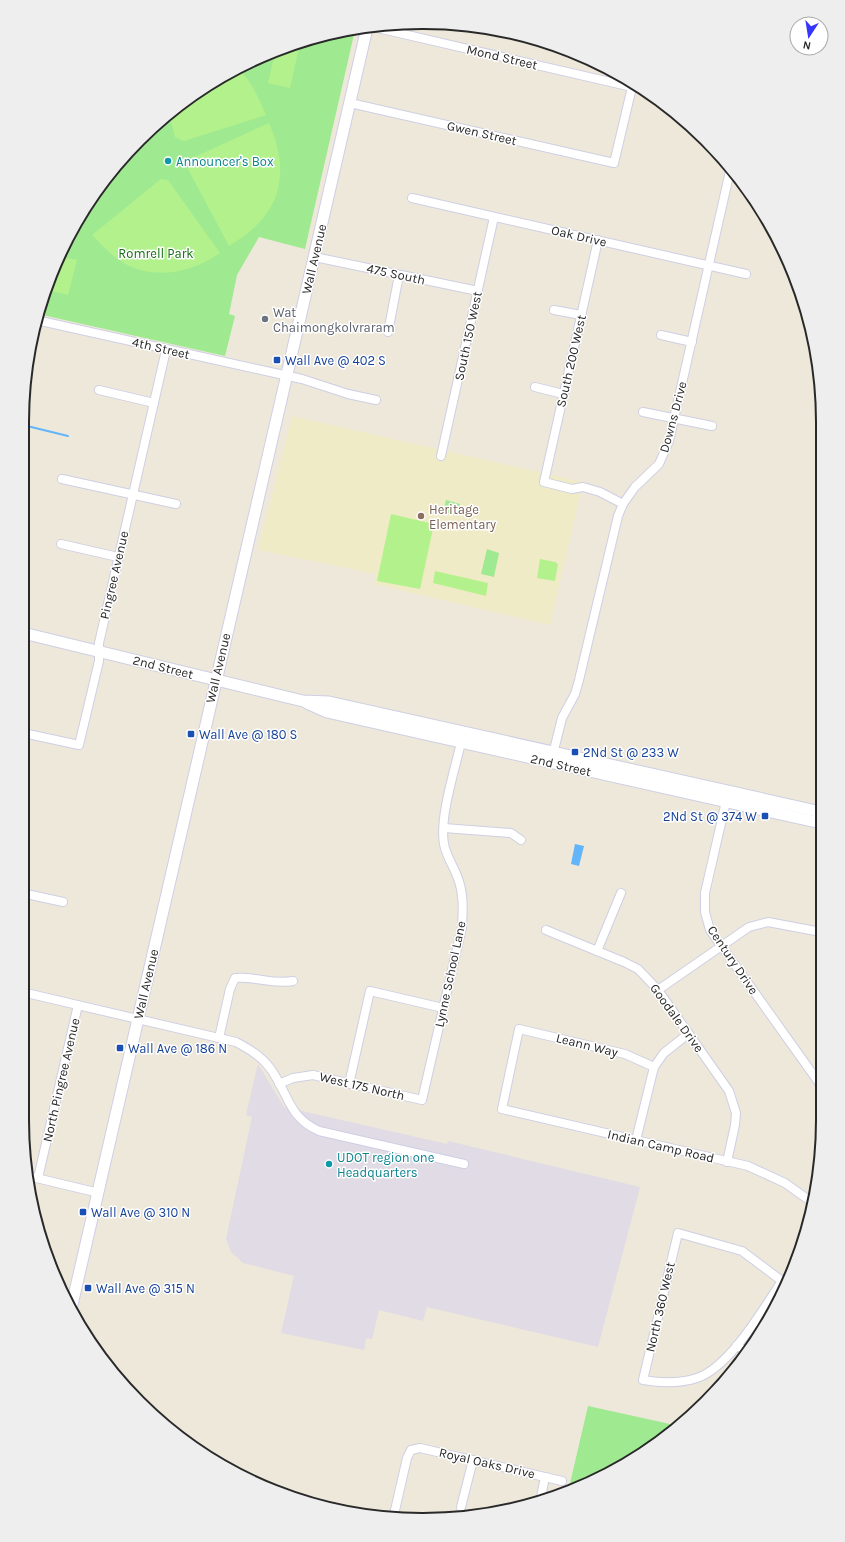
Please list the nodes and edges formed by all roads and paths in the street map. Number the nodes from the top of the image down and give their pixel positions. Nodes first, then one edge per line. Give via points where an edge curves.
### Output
1 (389, 31) edge
2 (366, 33) edge
3 (619, 82) edge
4 (631, 89) edge
5 (350, 103) junction
6 (729, 176) edge
7 (412, 198) dead end
8 (494, 216) junction
9 (598, 240) junction
10 (315, 257) junction
11 (709, 266) junction
12 (746, 274) dead end
13 (400, 275) junction
14 (478, 291) junction
15 (554, 310) dead end
16 (581, 315) junction
17 (42, 321) edge
18 (388, 332) dead end
19 (661, 336) dead end
20 (692, 342) junction
21 (166, 350) junction
22 (287, 376) junction
23 (535, 387) dead end
24 (99, 390) dead end
25 (563, 394) junction
26 (376, 400) dead end
27 (154, 403) junction
28 (644, 412) dead end
29 (675, 418) junction
30 (712, 426) dead end
31 (441, 456) dead end
32 (62, 479) dead end
33 (133, 495) junction
34 (176, 504) dead end
35 (623, 504) junction
36 (61, 544) dead end
37 (118, 557) junction
38 (29, 634) edge
39 (99, 651) junction
40 (216, 680) junction
41 (29, 734) edge
42 (462, 737) junction
43 (552, 757) junction
44 (727, 796) junction
45 (816, 811) edge
46 (816, 822) edge
47 (444, 828) junction
48 (521, 840) dead end
49 (621, 893) dead end
50 (29, 895) edge
51 (63, 902) dead end
52 (546, 930) dead end
53 (816, 931) edge
54 (720, 946) junction
55 (597, 951) junction
56 (293, 981) dead end
57 (658, 990) junction
58 (29, 994) edge
59 (78, 1005) junction
60 (443, 1008) junction
61 (138, 1019) junction
62 (688, 1034) junction
63 (219, 1038) junction
64 (654, 1067) junction
65 (816, 1079) edge
66 (279, 1084) junction
67 (349, 1084) junction
68 (422, 1100) joint
69 (502, 1109) joint
70 (636, 1140) junction
71 (727, 1162) junction
72 (464, 1164) dead end
73 (33, 1177) edge
74 (38, 1178) junction
75 (99, 1193) junction
76 (807, 1199) edge
77 (781, 1280) edge
78 (779, 1285) edge
79 (73, 1300) edge
80 (737, 1345) junction
81 (742, 1349) edge
82 (473, 1460) junction
83 (545, 1477) junction
84 (562, 1480) dead end
85 (542, 1494) edge
86 (462, 1507) dead end
87 (395, 1512) edge

1 - 3 street, Mond Street
2 - 5 main road, Wall Avenue
4 - 5 street, Gwen Street via 614,163
5 - 10 main road, Wall Avenue
6 - 11 street, Downs Drive
7 - 8 street, Oak Drive
8 - 9 street, Oak Drive
8 - 14 street, South 150 West
9 - 11 street, Oak Drive
9 - 16 street, South 200 West
10 - 13 street, 475 South
10 - 22 main road, Wall Avenue
11 - 12 street, Oak Drive
11 - 20 street, Downs Drive
13 - 14 street, 475 South
13 - 18 street
14 - 31 street, South 150 West
15 - 16 street
16 - 25 street, South 200 West
17 - 21 street, 4th Street
19 - 20 street
20 - 29 street, Downs Drive
21 - 22 street, 4th Street
21 - 27 street, Pingree Avenue
22 - 26 street, 4th Street
22 - 40 main road, Wall Avenue
23 - 25 street
24 - 27 street
25 - 35 street, South 200 West via 544,482 600,492
27 - 33 street, Pingree Avenue
28 - 29 street
29 - 30 street
29 - 35 street, Downs Drive via 669,442 659,464 635,486
32 - 33 street
33 - 34 street
33 - 37 street, Pingree Avenue
35 - 43 street, Downs Drive via 579,680 575,694 562,718
36 - 37 street
37 - 39 street, Pingree Avenue
38 - 39 main road, 2nd Street
39 - 40 main road, 2nd Street
39 - 41 street, Pingree Avenue via 99,661 79,745
40 - 42 main road, 2nd Street via 303,701 329,702
40 - 61 main road, Wall Avenue
42 - 43 main road, 2nd Street
42 - 47 street, Lynne School Lane
43 - 44 main road, 2nd Street
44 - 45 main road, 2nd Street
44 - 46 main road, 2nd Street
44 - 54 street, Century Drive via 705,893 705,912 710,930
47 - 48 street via 511,833
47 - 60 street, Lynne School Lane via 444,843 457,875 463,910 462,927
49 - 55 street
50 - 51 street
52 - 55 street, Goodale Drive
53 - 54 street via 768,922 749,926
54 - 57 street
54 - 65 street, Century Drive
55 - 57 street, Goodale Drive via 638,969
56 - 63 street via 280,984 247,977 235,978
57 - 62 street, Goodale Drive
58 - 59 street
59 - 61 street
59 - 74 street, North Pingree Avenue
60 - 67 street via 370,991
60 - 68 street, Lynne School Lane
61 - 63 street
61 - 75 main road, Wall Avenue
62 - 64 street via 664,1053
62 - 71 street, Goodale Drive via 723,1081 733,1102 736,1113 735,1125
63 - 66 street via 236,1042 256,1053 271,1069
64 - 69 street, Leann Way via 625,1054 519,1029
64 - 70 street
66 - 67 street, West 175 North via 293,1078 313,1075
66 - 72 street via 296,1116 319,1131
67 - 68 street, West 175 North
69 - 70 street, Indian Camp Road
70 - 71 street, Indian Camp Road
71 - 76 street, Indian Camp Road via 768,1174
73 - 74 street
74 - 75 street
75 - 79 main road, Wall Avenue
77 - 80 street, North 360 West via 742,1251 678,1233 643,1380 668,1383 698,1378 714,1369
78 - 80 street, North 360 West
80 - 81 street
82 - 83 street, Royal Oaks Drive
82 - 86 street
82 - 87 street, Royal Oaks Drive via 420,1448 411,1450
83 - 84 street, Royal Oaks Drive
83 - 85 street

